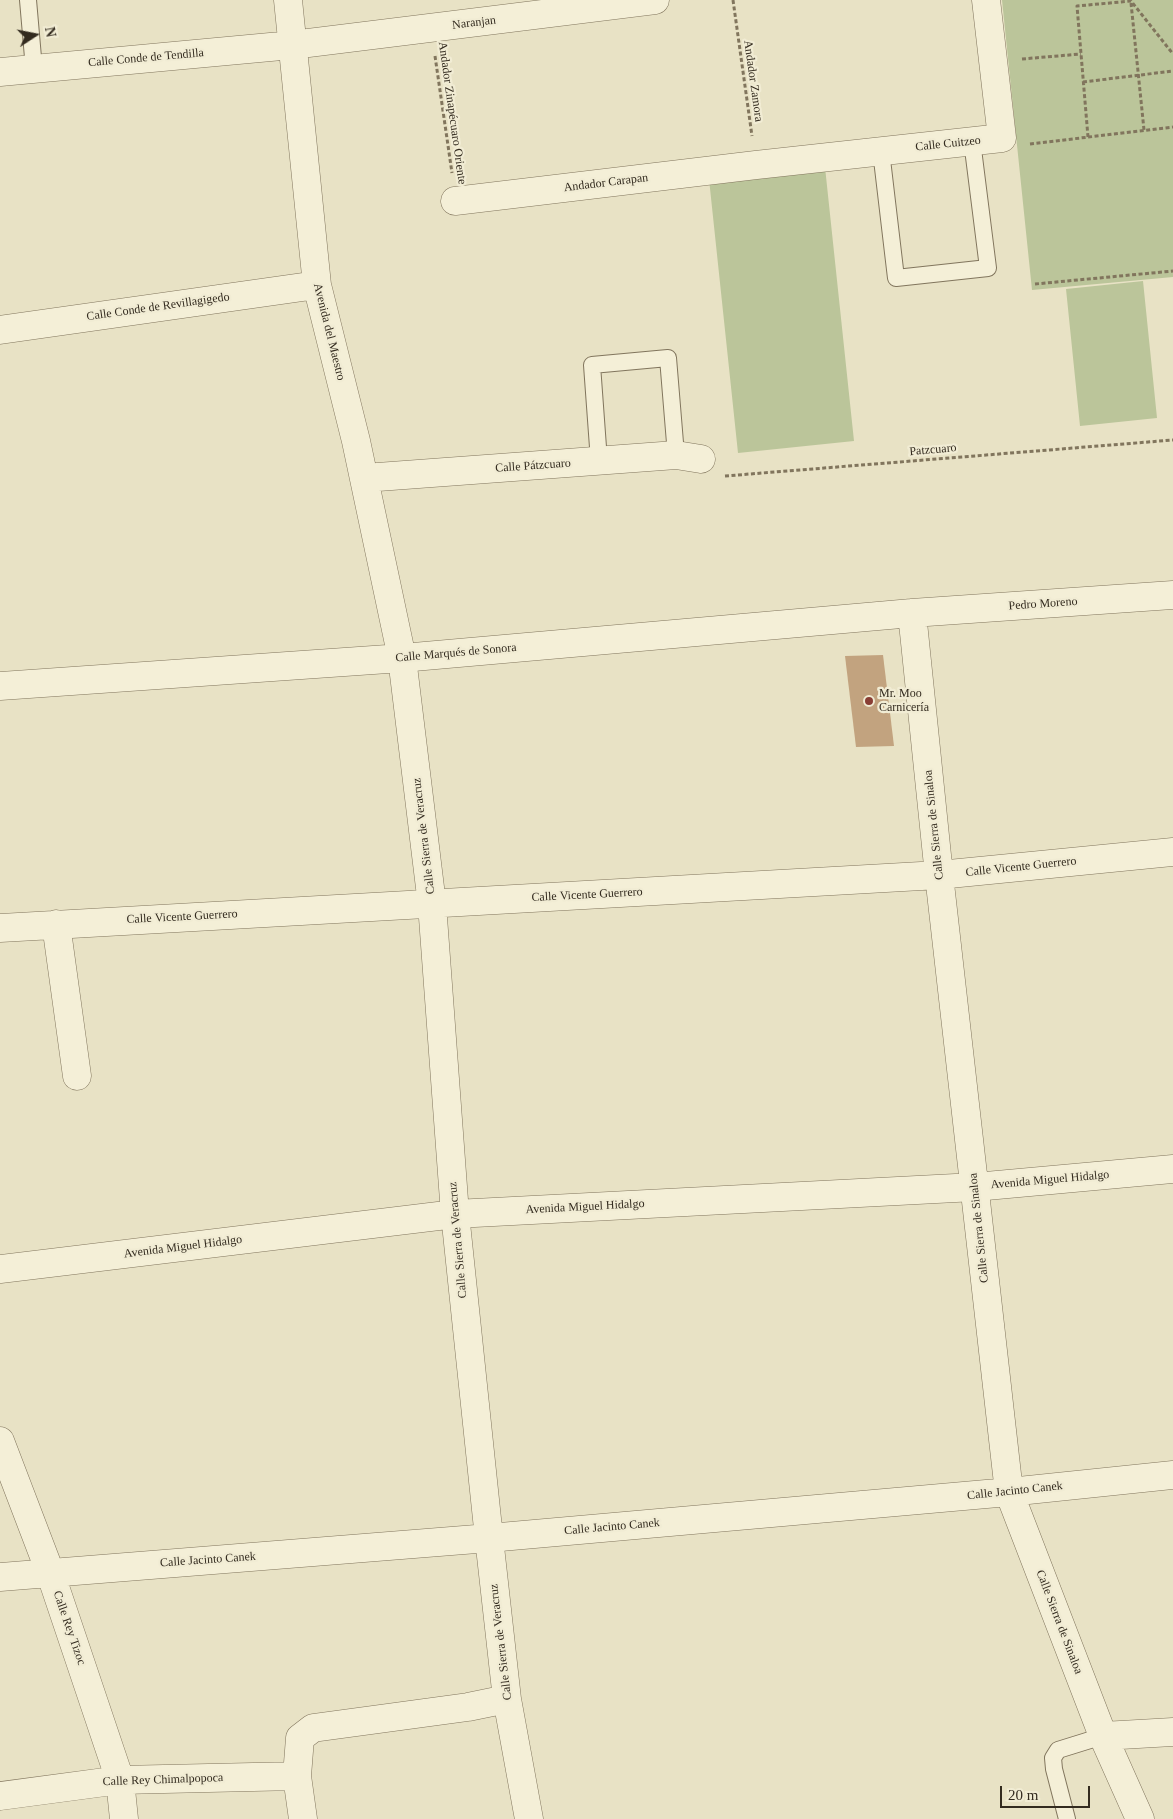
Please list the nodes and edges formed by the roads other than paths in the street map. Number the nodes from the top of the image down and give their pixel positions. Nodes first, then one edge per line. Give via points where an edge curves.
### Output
1 (28, 0) edge
2 (288, 0) edge
3 (655, 0) edge
4 (986, 0) edge
5 (292, 45) junction
6 (34, 68) junction
7 (0, 72) edge
8 (972, 141) junction
9 (881, 151) junction
10 (756, 165) joint
11 (456, 202) road end
12 (317, 284) junction
13 (0, 330) edge
14 (689, 457) joint
15 (599, 461) junction
16 (364, 478) junction
17 (1173, 595) edge
18 (912, 613) junction
19 (402, 658) junction
20 (0, 686) edge
21 (1173, 852) edge
22 (939, 875) junction
23 (432, 904) junction
24 (56, 924) junction
25 (0, 928) edge
26 (77, 1076) dead end
27 (1173, 1169) edge
28 (975, 1187) junction
29 (455, 1214) junction
30 (0, 1269) edge
31 (0, 1441) edge
32 (1173, 1475) edge
33 (1009, 1492) junction
34 (489, 1538) junction
35 (50, 1572) junction
36 (0, 1577) edge
37 (507, 1699) junction
38 (1173, 1732) edge
39 (1103, 1736) junction
40 (297, 1776) junction
41 (120, 1780) junction
42 (0, 1796) edge
43 (124, 1819) edge
44 (303, 1819) edge
45 (529, 1819) edge
46 (1067, 1819) edge
47 (1140, 1819) edge

1 - 6 lane
2 - 5 street, Avenida del Maestro
3 - 5 street, Naranjan
4 - 8 street, Calle Cuitzeo via 1002,138
5 - 6 street, Calle Conde de Tendilla
5 - 12 street, Avenida del Maestro
6 - 7 street, Calle Conde de Tendilla
8 - 9 street, Calle Cuitzeo
8 - 9 lane via 988,268 896,278
9 - 10 street, Calle Cuitzeo
10 - 11 street, Andador Carapan
12 - 13 street, Calle Conde de Revillagigedo
12 - 16 street, Avenida del Maestro
14 - 15 street, Calle Pátzcuaro
14 - 15 lane via 668,358 592,365
15 - 16 street, Calle Pátzcuaro
16 - 19 street, Avenida del Maestro
17 - 18 street, Pedro Moreno
18 - 19 street, Calle Marqués de Sonora
18 - 22 street, Calle Sierra de Sinaloa
19 - 20 street, Calle Marqués de Sonora
19 - 23 street, Calle Sierra de Veracruz
21 - 22 street, Calle Vicente Guerrero
22 - 23 street, Calle Vicente Guerrero
22 - 28 street, Calle Sierra de Sinaloa
23 - 24 street, Calle Vicente Guerrero
23 - 29 street, Calle Sierra de Veracruz
24 - 25 street, Calle Vicente Guerrero
24 - 26 street
27 - 28 street, Avenida Miguel Hidalgo
28 - 29 street, Avenida Miguel Hidalgo
28 - 33 street, Calle Sierra de Sinaloa
29 - 30 street, Avenida Miguel Hidalgo
29 - 34 street, Calle Sierra de Veracruz
31 - 35 street, Calle Rey Tizoc
32 - 33 street, Calle Jacinto Canek
33 - 34 street, Calle Jacinto Canek
33 - 39 street, Calle Sierra de Sinaloa
34 - 35 street, Calle Jacinto Canek
34 - 37 street, Calle Sierra de Veracruz
35 - 36 street, Calle Jacinto Canek
35 - 41 street, Calle Rey Tizoc
37 - 40 street via 313,1728 300,1738
37 - 45 street, Calle Sierra de Veracruz
38 - 39 street
39 - 46 lane via 1058,1750 1053,1758
39 - 47 street, Calle Sierra de Sinaloa
40 - 41 street, Calle Rey Chimalpopoca
40 - 44 street
41 - 42 street, Calle Rey Chimalpopoca
41 - 43 street, Calle Rey Tizoc

